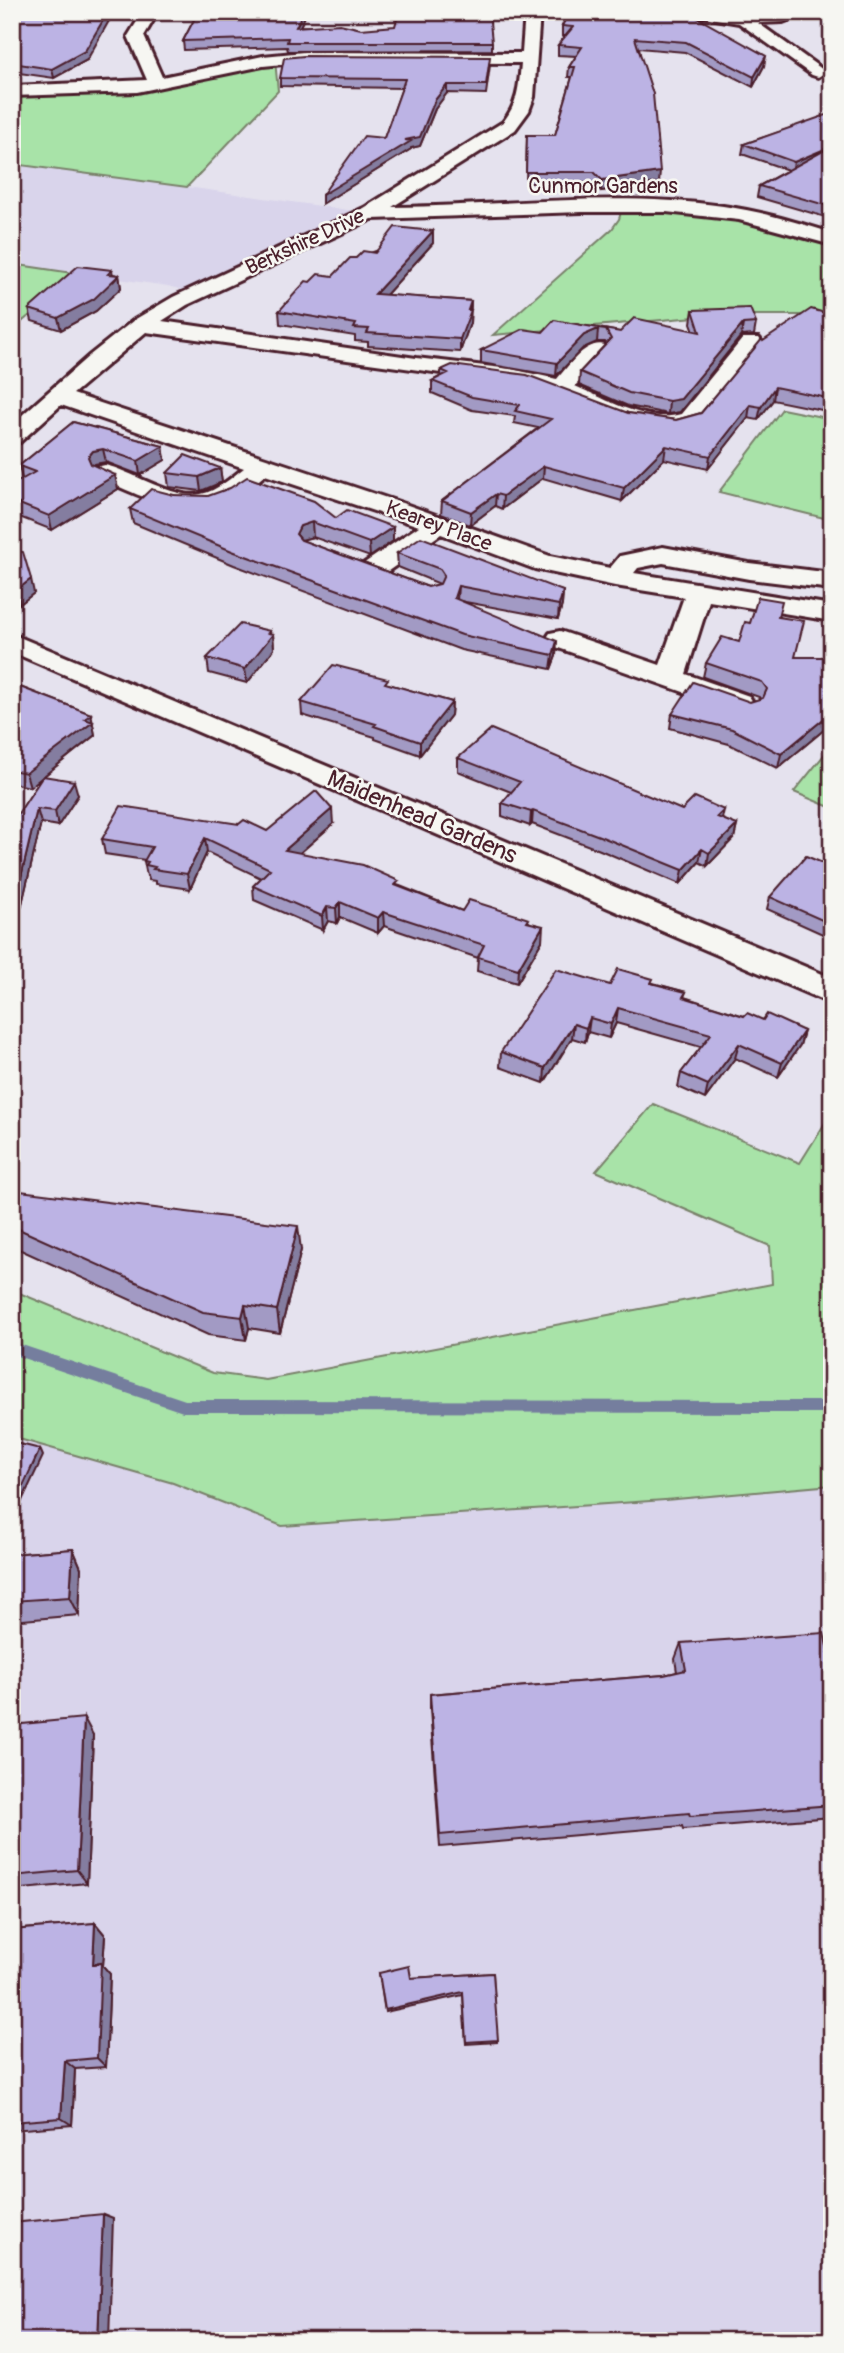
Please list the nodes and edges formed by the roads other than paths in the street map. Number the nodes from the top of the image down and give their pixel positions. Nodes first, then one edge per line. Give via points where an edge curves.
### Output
1 (151, 12) edge
2 (533, 12) edge
3 (698, 12) edge
4 (802, 12) edge
5 (743, 19) junction
6 (528, 58) junction
7 (818, 72) dead end
8 (157, 83) junction
9 (12, 91) edge
10 (371, 212) junction
11 (832, 239) edge
12 (142, 325) junction
13 (751, 343) dead end
14 (597, 350) edge
15 (562, 387) junction
16 (57, 397) junction
17 (12, 437) edge
18 (262, 466) junction
19 (105, 472) edge
20 (436, 526) junction
21 (615, 578) junction
22 (832, 580) edge
23 (406, 583) edge
24 (699, 591) junction
25 (832, 612) edge
26 (560, 639) dead end
27 (12, 642) edge
28 (670, 678) junction
29 (748, 705) edge
30 (832, 992) edge

1 - 8 street via 136,36
2 - 6 street, Berkshire Drive
3 - 5 street
4 - 5 street via 783,18
5 - 7 street
6 - 8 street via 304,57
6 - 10 street, Berkshire Drive via 526,97 514,121
8 - 9 street
10 - 11 street, Cunmor Gardens via 683,208 754,218
10 - 12 street, Berkshire Drive via 194,293
12 - 15 street via 494,372
12 - 16 street, Berkshire Drive
13 - 15 street via 684,422 624,414
14 - 15 street
16 - 17 street, Berkshire Drive
16 - 18 street, Kearey Place
18 - 19 street via 201,502 185,501
18 - 20 street, Kearey Place
20 - 21 street, Kearey Place via 544,563
20 - 23 street via 360,565
21 - 22 street via 629,562 663,555
21 - 24 street, Kearey Place
24 - 25 street, Kearey Place
24 - 28 street
26 - 28 street
27 - 30 street, Maidenhead Gardens
28 - 29 street

